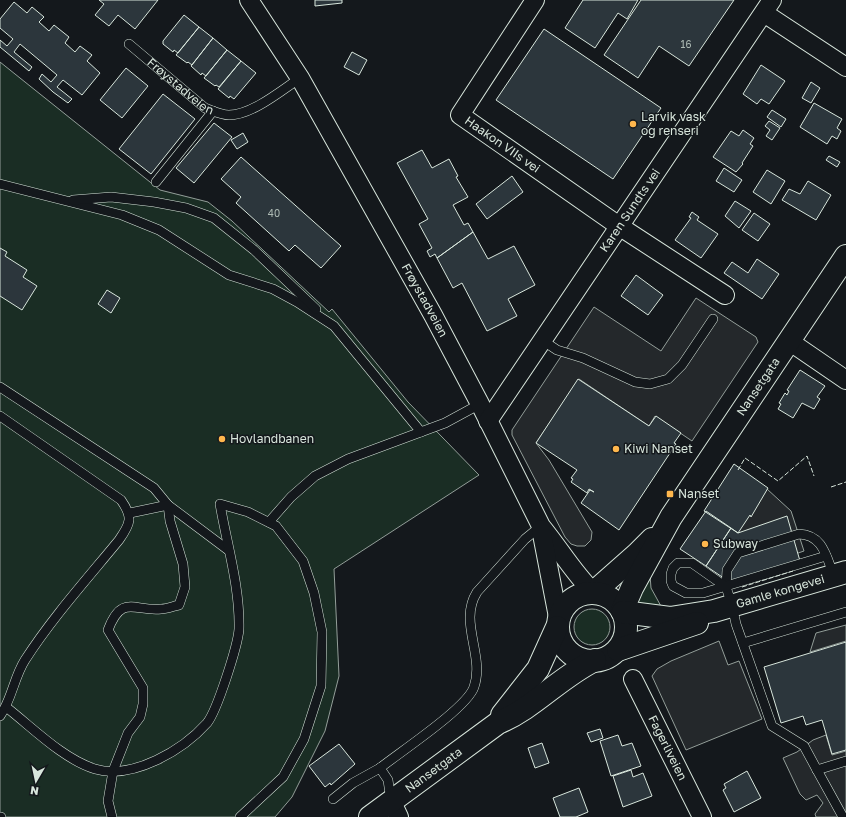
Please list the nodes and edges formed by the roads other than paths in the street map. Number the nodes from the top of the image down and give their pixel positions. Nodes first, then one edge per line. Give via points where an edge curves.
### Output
1 (249, 0) edge
2 (536, 0) edge
3 (768, 6) edge
4 (129, 44) dead end
5 (846, 68) edge
6 (300, 78) junction
7 (214, 111) junction
8 (156, 182) dead end
9 (0, 184) edge
10 (66, 200) junction
11 (619, 226) junction
12 (846, 256) edge
13 (725, 295) dead end
14 (713, 319) dead end
15 (334, 326) junction
16 (542, 340) junction
17 (789, 340) junction
18 (846, 380) edge
19 (0, 387) edge
20 (480, 404) junction
21 (0, 416) edge
22 (488, 421) junction
23 (420, 432) junction
24 (168, 505) junction
25 (130, 513) junction
26 (671, 517) junction
27 (269, 522) junction
28 (541, 526) junction
29 (228, 550) junction
30 (826, 556) junction
31 (840, 574) edge
32 (593, 592) junction
33 (724, 601) junction
34 (623, 612) junction
35 (846, 612) edge
36 (558, 622) junction
37 (743, 643) junction
38 (618, 650) junction
39 (595, 660) junction
40 (634, 679) dead end
41 (6, 707) junction
42 (0, 716) edge
43 (498, 723) junction
44 (846, 761) edge
45 (380, 768) junction
46 (817, 770) junction
47 (113, 771) junction
48 (333, 800) dead end
49 (395, 810) edge
50 (112, 817) edge
51 (240, 817) edge
52 (370, 817) edge
53 (702, 817) edge
54 (843, 817) edge

1 - 6 street, Frøystadveien
2 - 11 street, Haakon VIIs vei via 460,115
3 - 5 street
3 - 11 street, Karen Sundts vei
4 - 7 lane, Frøystadveien via 205,108
6 - 7 lane, Frøystadveien via 253,109 230,115
6 - 20 street, Frøystadveien
7 - 8 lane
9 - 10 lane
10 - 15 lane via 122,214 159,230 230,275 273,289
10 - 15 lane via 111,197 186,208 214,218 254,250
11 - 13 street
11 - 16 street, Karen Sundts vei
12 - 17 main road, Nansetgata
14 - 16 lane via 682,365 668,379 650,384 635,382 583,358 557,350
15 - 23 lane
16 - 22 street, Karen Sundts vei
17 - 18 street
17 - 26 main road, Nansetgata
19 - 24 lane via 154,488
20 - 22 street, Frøystadveien
20 - 23 lane
21 - 25 lane via 121,500
22 - 28 street, Frøystadveien
23 - 27 lane via 348,459 315,476 291,497
24 - 25 lane
24 - 29 lane
24 - 47 lane via 170,521 183,564 185,587 179,605 160,610 129,606 113,616 108,630 143,688 140,717 128,733
25 - 41 lane via 128,527 119,540 30,651 20,667
26 - 32 main road, Nansetgata via 637,554
26 - 34 main road, Nansetgata via 632,588
27 - 29 lane via 248,512 220,504
27 - 51 lane via 276,526 303,562 314,593 322,632 321,686 304,739 282,777
28 - 32 street, Frøystadveien via 574,573
28 - 36 street, Frøystadveien
28 - 45 lane via 525,539 477,592 472,601 469,618 476,658 474,688 449,715
29 - 47 lane via 236,589 239,630 227,679 208,722 177,748 153,762 132,769
30 - 31 lane
30 - 33 lane
30 - 33 lane via 818,541 809,535 799,534 738,553 727,570
31 - 33 main road, Gamle kongevei
32 - 34 main road via 616,602
32 - 36 main road via 575,596 565,605
33 - 33 lane via 703,593 680,590 671,581 673,568 678,563 692,563
33 - 34 main road, Gamle kongevei via 670,618
33 - 37 lane
33 - 38 main road, Gamle kongevei via 699,622
34 - 38 main road via 626,632
35 - 37 lane
36 - 39 main road via 562,645 572,655 587,661
36 - 43 main road, Nansetgata via 538,669
37 - 46 lane via 772,726 804,746
38 - 39 main road via 602,660
39 - 43 main road, Nansetgata via 580,667 514,717
40 - 53 street, Fagerliveien
41 - 42 lane
41 - 47 lane via 75,761 96,769
43 - 49 main road, Nansetgata
44 - 46 lane
45 - 48 lane via 353,783
45 - 49 lane via 388,780
46 - 54 lane
47 - 50 lane via 108,801
49 - 52 main road, Nansetgata

